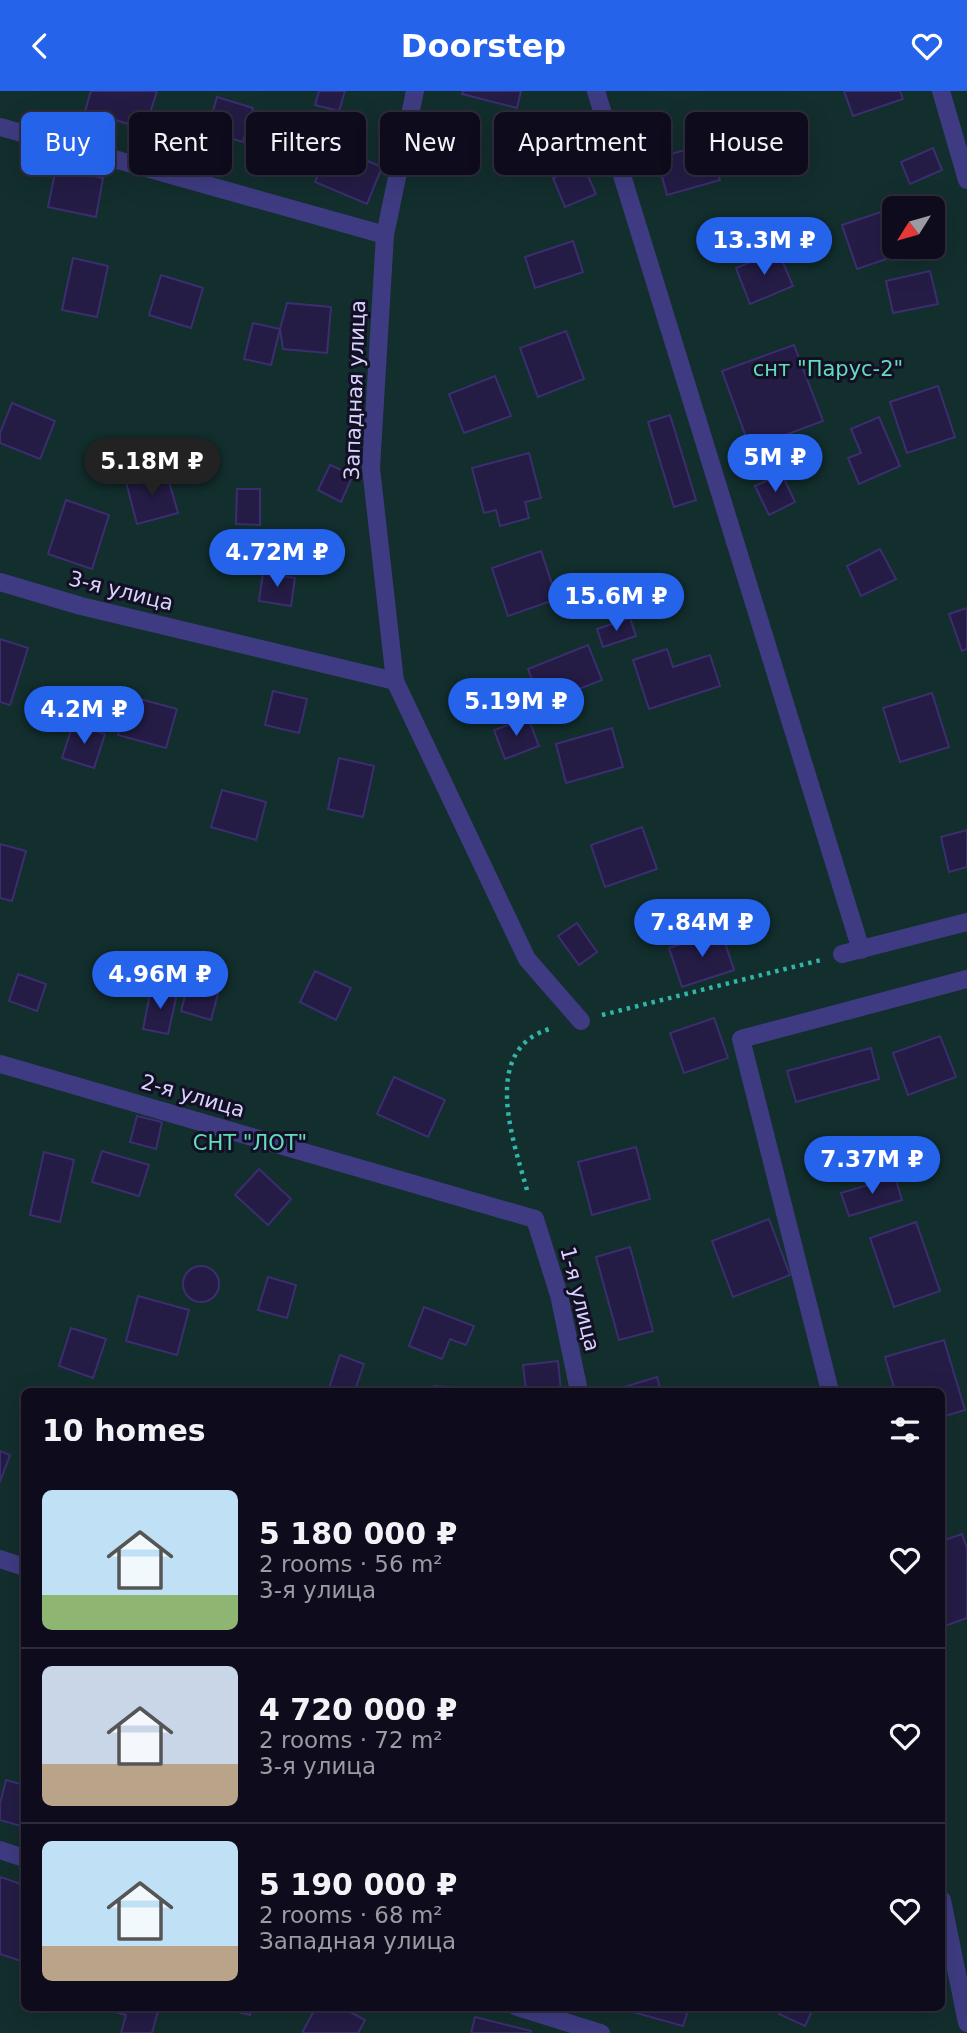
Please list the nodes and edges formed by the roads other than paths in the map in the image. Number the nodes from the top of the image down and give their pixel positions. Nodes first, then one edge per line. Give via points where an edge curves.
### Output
1 (415, 91) edge
2 (596, 91) edge
3 (941, 91) edge
4 (0, 127) edge
5 (967, 180) edge
6 (385, 235) junction
7 (0, 582) edge
8 (395, 681) junction
9 (967, 922) edge
10 (861, 950) junction
11 (842, 954) road end
12 (967, 979) edge
13 (581, 1021) road end
14 (0, 1065) edge
15 (535, 1219) joint
16 (578, 1388) edge
17 (829, 1388) edge
18 (0, 1559) edge
19 (21, 1566) edge
20 (0, 1850) edge
21 (21, 1857) edge
22 (945, 1915) edge
23 (530, 2011) edge
24 (967, 2023) edge
25 (601, 2033) edge

1 - 6 street, Западная улица
2 - 10 street
3 - 5 street
4 - 6 street
6 - 8 street, Западная улица via 371,468
7 - 8 street, 3-я улица via 81,606
8 - 13 street, Западная улица via 527,959
9 - 10 street
10 - 11 street
12 - 17 street via 741,1038
14 - 15 street, 2-я улица
15 - 16 street, 1-я улица via 559,1295
18 - 19 street
20 - 21 street
22 - 24 street
23 - 25 street

